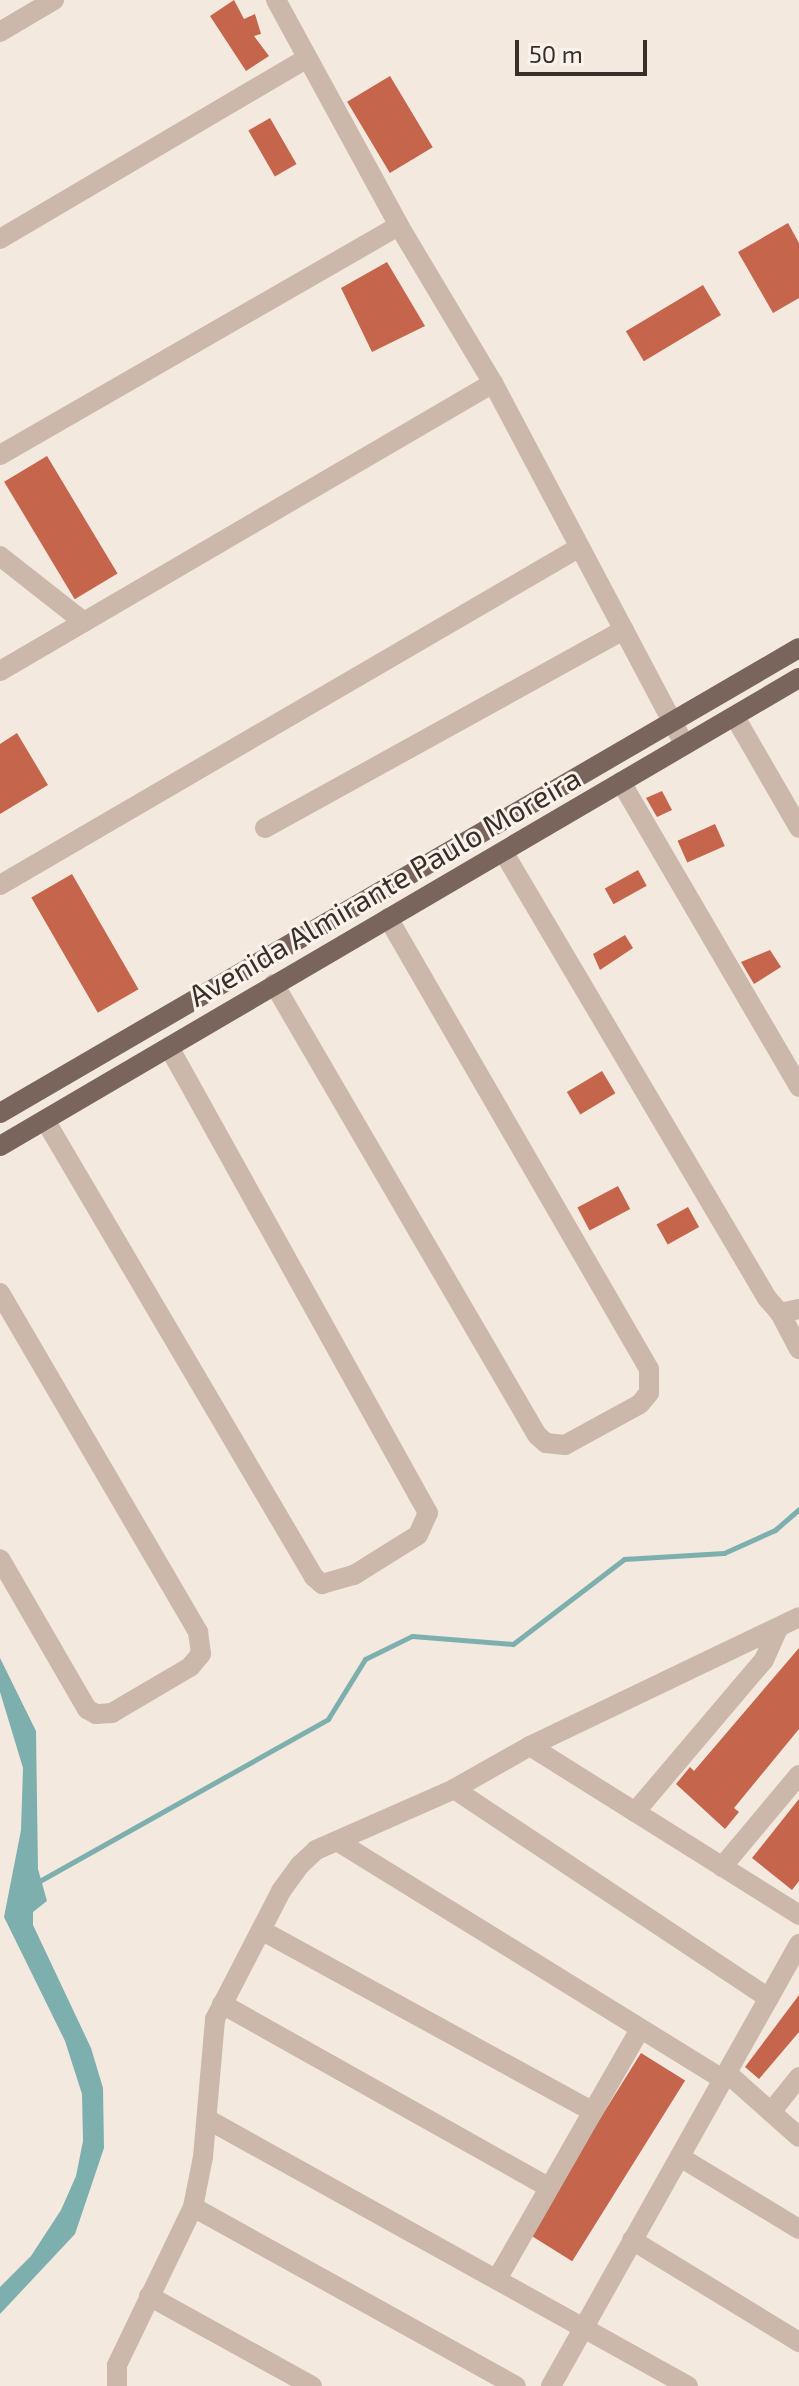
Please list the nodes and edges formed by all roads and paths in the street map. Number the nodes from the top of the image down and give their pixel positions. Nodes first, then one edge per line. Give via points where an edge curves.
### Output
1 (54, 0) edge
2 (276, 0) edge
3 (0, 32) edge
4 (307, 58) junction
5 (399, 226) junction
6 (0, 239) edge
7 (493, 383) junction
8 (0, 455) edge
9 (580, 547) junction
10 (0, 556) edge
11 (84, 622) junction
12 (624, 630) junction
13 (799, 648) edge
14 (0, 671) edge
15 (799, 678) edge
16 (735, 717) junction
17 (673, 722) junction
18 (684, 744) junction
19 (621, 782) junction
20 (265, 828) dead end
21 (799, 828) edge
22 (504, 853) junction
23 (0, 885) edge
24 (388, 918) junction
25 (274, 984) junction
26 (169, 1047) junction
27 (799, 1087) edge
28 (0, 1113) edge
29 (45, 1120) junction
30 (0, 1146) edge
31 (0, 1293) edge
32 (790, 1311) edge
33 (799, 1349) edge
34 (0, 1559) edge
35 (799, 1617) edge
36 (778, 1628) junction
37 (530, 1746) junction
38 (799, 1775) edge
39 (454, 1789) junction
40 (635, 1812) junction
41 (337, 1841) junction
42 (722, 1867) junction
43 (799, 1915) edge
44 (261, 1930) junction
45 (799, 1944) edge
46 (769, 1998) junction
47 (222, 2004) junction
48 (639, 2031) junction
49 (725, 2076) junction
50 (799, 2077) edge
51 (592, 2111) junction
52 (771, 2112) junction
53 (207, 2119) junction
54 (799, 2137) edge
55 (680, 2157) junction
56 (548, 2187) junction
57 (193, 2207) junction
58 (799, 2229) edge
59 (632, 2240) junction
60 (497, 2279) junction
61 (149, 2296) junction
62 (582, 2326) junction
63 (799, 2342) edge
64 (117, 2386) edge
65 (312, 2386) edge
66 (516, 2386) edge
67 (551, 2386) edge
68 (688, 2386) edge

1 - 3 street
2 - 4 street
4 - 5 street
4 - 6 street
5 - 7 street
5 - 8 street
7 - 9 street
7 - 11 street
9 - 12 street
9 - 23 street
10 - 11 street
11 - 14 street
12 - 17 street
12 - 20 street
13 - 17 main road, Avenida Almirante Paulo Moreira
15 - 16 main road, Avenida Almirante Paulo Moreira
16 - 18 main road, Avenida Almirante Paulo Moreira
16 - 21 street
17 - 18 street
17 - 28 main road, Avenida Almirante Paulo Moreira
18 - 19 main road, Avenida Almirante Paulo Moreira
19 - 22 main road, Avenida Almirante Paulo Moreira
19 - 27 street
22 - 24 main road, Avenida Almirante Paulo Moreira
22 - 32 street
24 - 25 main road, Avenida Almirante Paulo Moreira
24 - 25 street via 649,1369 649,1393 640,1404 565,1445 546,1443 537,1435
25 - 26 main road, Avenida Almirante Paulo Moreira
26 - 29 main road, Avenida Almirante Paulo Moreira
26 - 29 street via 428,1513 418,1535 354,1575 322,1584 314,1577
29 - 30 main road, Avenida Almirante Paulo Moreira
31 - 34 street via 198,1632 201,1654 190,1667 112,1713 96,1714 87,1709
32 - 33 street
35 - 36 street
36 - 37 street
36 - 40 street via 764,1660
37 - 39 street
37 - 40 street
38 - 42 street
39 - 41 street
39 - 46 street
40 - 42 street
41 - 44 street via 300,1865
41 - 48 street
42 - 43 street
44 - 47 street
44 - 51 street
45 - 46 street
46 - 49 street
47 - 53 street via 210,2038
47 - 56 street
48 - 49 street
48 - 51 street
49 - 52 street
49 - 55 street
50 - 52 street
51 - 56 street
52 - 54 street
53 - 57 street
53 - 60 street
55 - 58 street
55 - 59 street
56 - 60 street
57 - 61 street
57 - 66 street
59 - 62 street
59 - 63 street
60 - 62 street
61 - 64 street via 117,2365
61 - 65 street
62 - 67 street
62 - 68 street

